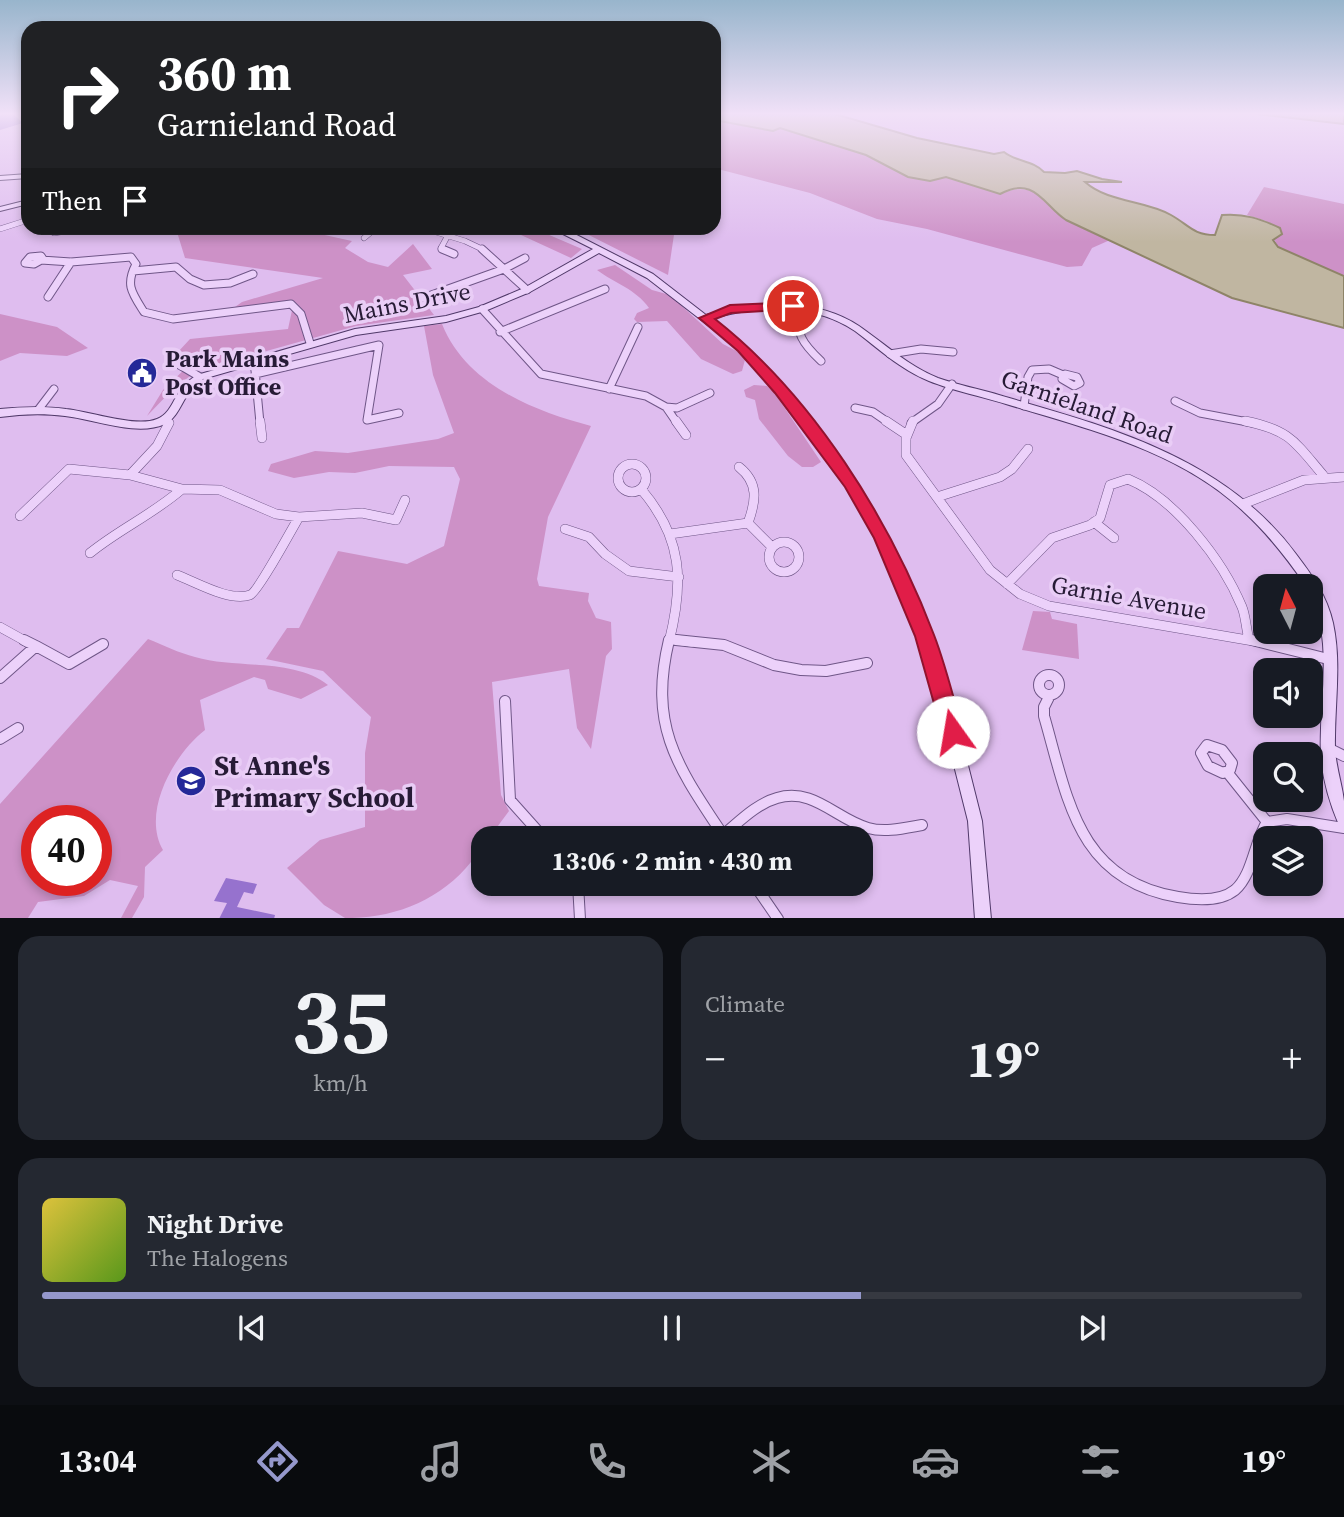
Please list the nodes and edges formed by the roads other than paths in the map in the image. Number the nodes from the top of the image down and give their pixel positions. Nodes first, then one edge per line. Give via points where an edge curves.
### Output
1 (21, 170) edge
2 (0, 172) edge
3 (21, 176) edge
4 (0, 178) edge
5 (21, 204) edge
6 (0, 209) edge
7 (21, 223) edge
8 (3, 229) edge
9 (368, 235) edge
10 (442, 235) edge
11 (571, 235) edge
12 (447, 237) junction
13 (0, 238) edge
14 (364, 238) dead end
15 (598, 250) junction
16 (454, 254) dead end
17 (525, 258) dead end
18 (41, 260) dead end
19 (71, 262) junction
20 (504, 269) junction
21 (133, 271) junction
22 (233, 271) dead end
23 (253, 274) dead end
24 (239, 280) junction
25 (55, 287) junction
26 (42, 288) dead end
27 (605, 289) dead end
28 (527, 290) junction
29 (48, 297) dead end
30 (423, 298) dead end
31 (801, 308) junction
32 (482, 309) junction
33 (705, 318) junction
34 (638, 327) dead end
35 (378, 328) junction
36 (500, 332) junction
37 (310, 344) junction
38 (379, 345) junction
39 (953, 352) dead end
40 (890, 354) junction
41 (171, 360) dead end
42 (254, 360) junction
43 (821, 361) dead end
44 (255, 374) junction
45 (1063, 375) dead end
46 (200, 377) junction
47 (952, 384) junction
48 (609, 388) junction
49 (54, 389) dead end
50 (710, 393) dead end
51 (1175, 401) dead end
52 (666, 407) junction
53 (1024, 407) junction
54 (855, 408) dead end
55 (37, 410) junction
56 (398, 413) dead end
57 (1, 414) edge
58 (168, 417) junction
59 (904, 433) junction
60 (686, 435) dead end
61 (262, 438) dead end
62 (1028, 449) dead end
63 (739, 467) dead end
64 (130, 475) junction
65 (1323, 475) junction
66 (1344, 477) edge
67 (182, 489) junction
68 (641, 489) dead end
69 (937, 497) junction
70 (405, 500) dead end
71 (1243, 504) junction
72 (20, 516) dead end
73 (299, 517) junction
74 (1094, 522) junction
75 (747, 523) junction
76 (565, 528) dead end
77 (670, 534) junction
78 (1114, 538) dead end
79 (772, 547) dead end
80 (90, 553) dead end
81 (177, 575) dead end
82 (679, 577) junction
83 (1007, 584) junction
84 (0, 627) edge
85 (669, 639) junction
86 (1249, 639) junction
87 (103, 644) dead end
88 (36, 646) junction
89 (1332, 660) junction
90 (867, 663) dead end
91 (0, 678) edge
92 (1050, 695) dead end
93 (505, 701) dead end
94 (18, 728) dead end
95 (0, 739) edge
96 (1328, 747) junction
97 (1344, 756) edge
98 (1227, 772) dead end
99 (1344, 820) edge
100 (1267, 822) junction
101 (922, 825) dead end
102 (532, 826) edge
103 (717, 826) edge
104 (738, 826) edge
105 (863, 826) edge
106 (873, 828) edge
107 (1344, 828) edge
108 (579, 896) edge
109 (762, 896) edge
110 (580, 918) edge
111 (777, 918) edge
112 (984, 918) edge

1 - 2 street
3 - 4 street
5 - 6 street
7 - 8 street
8 - 13 street
9 - 14 street
10 - 12 street
11 - 15 street
12 - 16 street via 441,248
12 - 20 street via 485,250
15 - 28 street, Mains Drive
15 - 33 street via 650,276
17 - 20 street
18 - 19 street
19 - 21 street via 126,256 135,260
19 - 25 street
20 - 28 street
20 - 30 street
21 - 24 street via 176,267 198,283
21 - 37 street via 129,288 146,315 173,319 291,304 302,314
22 - 24 street
23 - 24 street
25 - 26 street
25 - 29 street
27 - 36 street
28 - 32 street, Mains Drive
31 - 33 street, Garnieland Road via 730,309
31 - 40 street, Garnieland Road via 844,320
31 - 43 street via 796,322 799,340
32 - 35 street, Mains Drive
32 - 36 street
33 - 112 street via 743,348 802,416 851,483 881,536 925,636 946,703 975,821
34 - 48 street
35 - 37 street, Mains Drive
35 - 38 street
36 - 48 street via 541,374
37 - 42 street, Mains Drive
38 - 44 street
38 - 56 street via 367,420
39 - 40 street via 928,348
40 - 47 street, Garnieland Road via 924,376
41 - 46 street
42 - 44 street
42 - 46 street, Mains Drive
44 - 61 street
45 - 53 street via 1049,369 1031,370
46 - 58 street via 183,391
47 - 53 street, Garnieland Road
47 - 59 street via 947,399 914,418
48 - 52 street via 646,396
49 - 55 street
50 - 52 street via 677,408
51 - 65 street via 1189,411 1272,427 1291,437
52 - 60 street
53 - 71 street, Garnieland Road via 1167,454
54 - 59 street via 873,412
55 - 57 street
55 - 58 street via 148,425
58 - 64 street via 157,446
59 - 69 street, Garnie Avenue via 906,455
62 - 69 street via 1000,477
63 - 75 street via 751,475 755,488
64 - 67 street
64 - 72 street via 69,469
65 - 66 street
65 - 71 street via 1297,479
67 - 73 street via 220,490 276,514
67 - 80 street
68 - 77 street via 652,499
69 - 83 street, Garnie Avenue via 990,570
70 - 73 street via 396,520 362,513
71 - 89 street, Garnieland Road via 1279,539 1311,584 1329,625
73 - 81 street via 259,588 250,595 229,595
74 - 78 street
74 - 83 street, Garnie Avenue via 1055,535
74 - 86 street, Garnie Avenue via 1100,518 1112,483 1138,483 1152,490 1189,526 1222,572 1242,609
75 - 77 street
75 - 79 street
76 - 82 street via 589,537 629,571
77 - 82 street via 676,543
82 - 85 street
83 - 86 street, Garnie Avenue via 1049,606
84 - 88 street
85 - 90 street via 724,645 774,665 801,670 826,671
85 - 103 street via 660,683 665,731 683,774
86 - 89 street, Garnie Avenue
87 - 88 street via 69,664
88 - 91 street
89 - 96 street, Garnieland Road
92 - 100 street via 1044,716 1081,834 1106,868 1126,882 1145,892 1195,899 1234,892 1244,880 1258,833
93 - 102 street via 510,800
94 - 95 street
96 - 97 street
96 - 99 street, Garnieland Road via 1334,794
98 - 100 street
100 - 107 street via 1287,819
101 - 106 street
104 - 105 street via 767,802 795,796 818,800
108 - 110 street
109 - 111 street

